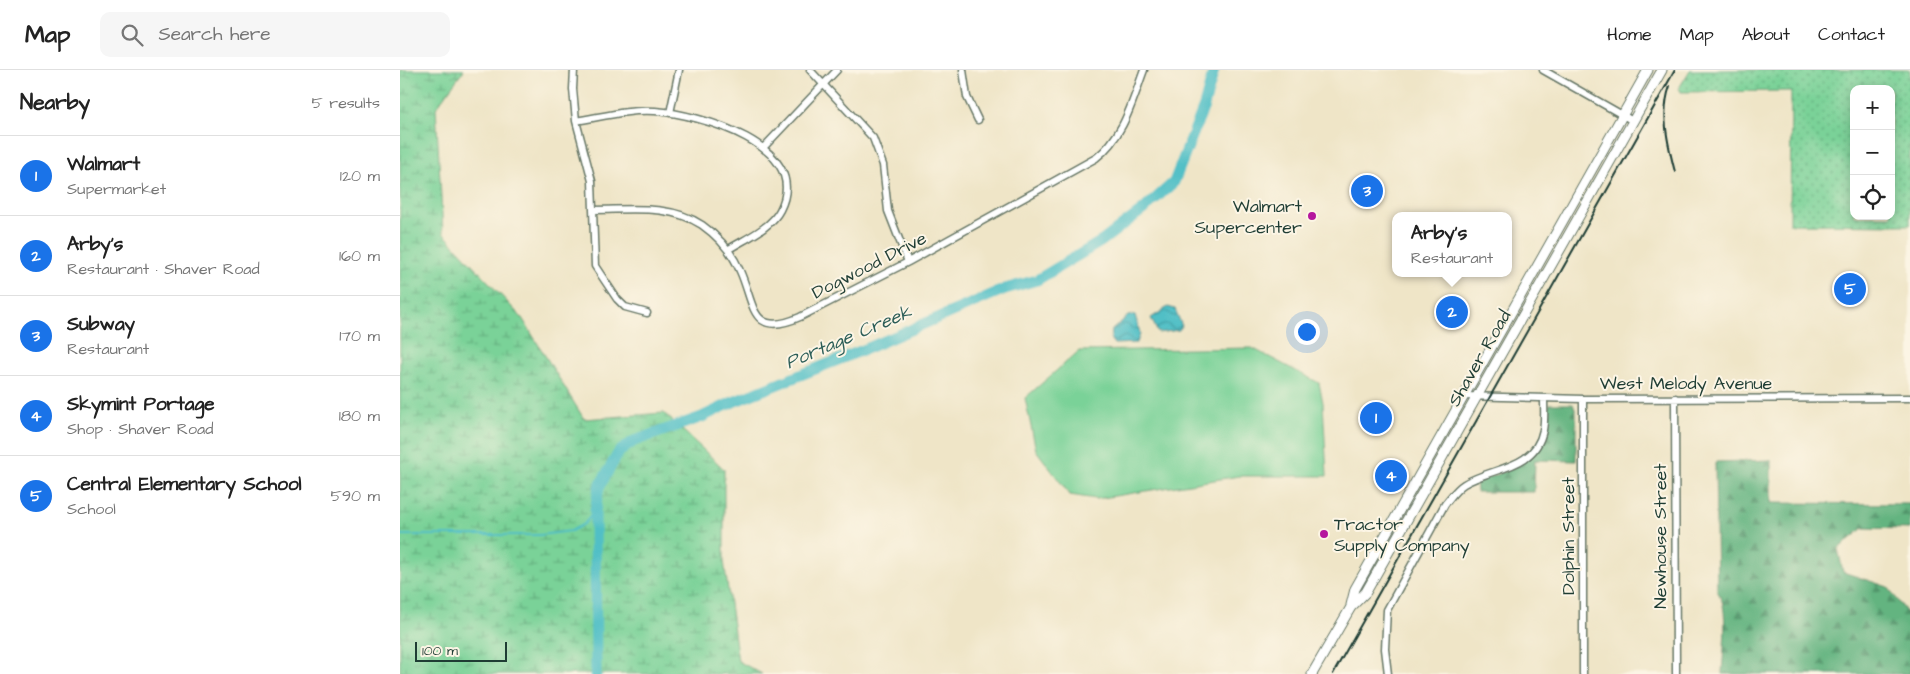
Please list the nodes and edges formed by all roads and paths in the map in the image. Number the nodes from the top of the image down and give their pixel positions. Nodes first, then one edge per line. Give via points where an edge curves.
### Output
1 (574, 70) edge
2 (679, 70) edge
3 (810, 70) edge
4 (837, 70) edge
5 (963, 70) edge
6 (1144, 70) edge
7 (1543, 70) edge
8 (1648, 70) edge
9 (1662, 70) edge
10 (822, 84) junction
11 (670, 113) junction
12 (1622, 115) junction
13 (978, 120) dead end
14 (576, 121) junction
15 (1633, 121) junction
16 (764, 147) junction
17 (594, 210) junction
18 (729, 249) junction
19 (908, 262) junction
20 (647, 313) dead end
21 (1463, 396) junction
22 (1476, 396) junction
23 (1544, 398) junction
24 (1675, 398) junction
25 (1910, 398) edge
26 (1583, 399) junction
27 (1351, 606) junction
28 (1312, 674) edge
29 (1388, 674) edge
30 (1583, 674) edge
31 (1676, 674) edge

1 - 14 street
2 - 11 street
3 - 10 street
4 - 10 street
5 - 13 street via 967,97
6 - 19 street, Dogwood Drive via 1121,129 1107,149 1069,174
7 - 12 street
8 - 12 main road, Shaver Road
9 - 15 main road, Shaver Road
10 - 16 street
10 - 19 street via 873,138 883,165 888,211
11 - 14 street via 629,112
11 - 16 street via 702,119
12 - 15 street
12 - 21 main road, Shaver Road
14 - 17 street via 592,181
15 - 22 main road, Shaver Road
16 - 18 street via 784,177 780,210 765,226
17 - 18 street, Dogwood Drive via 658,210 681,214 709,230
17 - 20 street via 598,272 625,307
18 - 19 street, Dogwood Drive via 741,271 754,312 765,323 773,324 800,317
21 - 22 street, West Melody Avenue
21 - 27 main road, Shaver Road via 1355,588
22 - 23 street, West Melody Avenue
22 - 27 main road, Shaver Road via 1366,592
23 - 26 street, West Melody Avenue
23 - 29 street via 1541,436 1526,458 1464,484 1445,504 1387,610 1385,649
24 - 25 street, West Melody Avenue
24 - 26 street, West Melody Avenue
24 - 31 street, Newhouse Street
26 - 30 street, Dolphin Street
27 - 28 main road, Shaver Road

